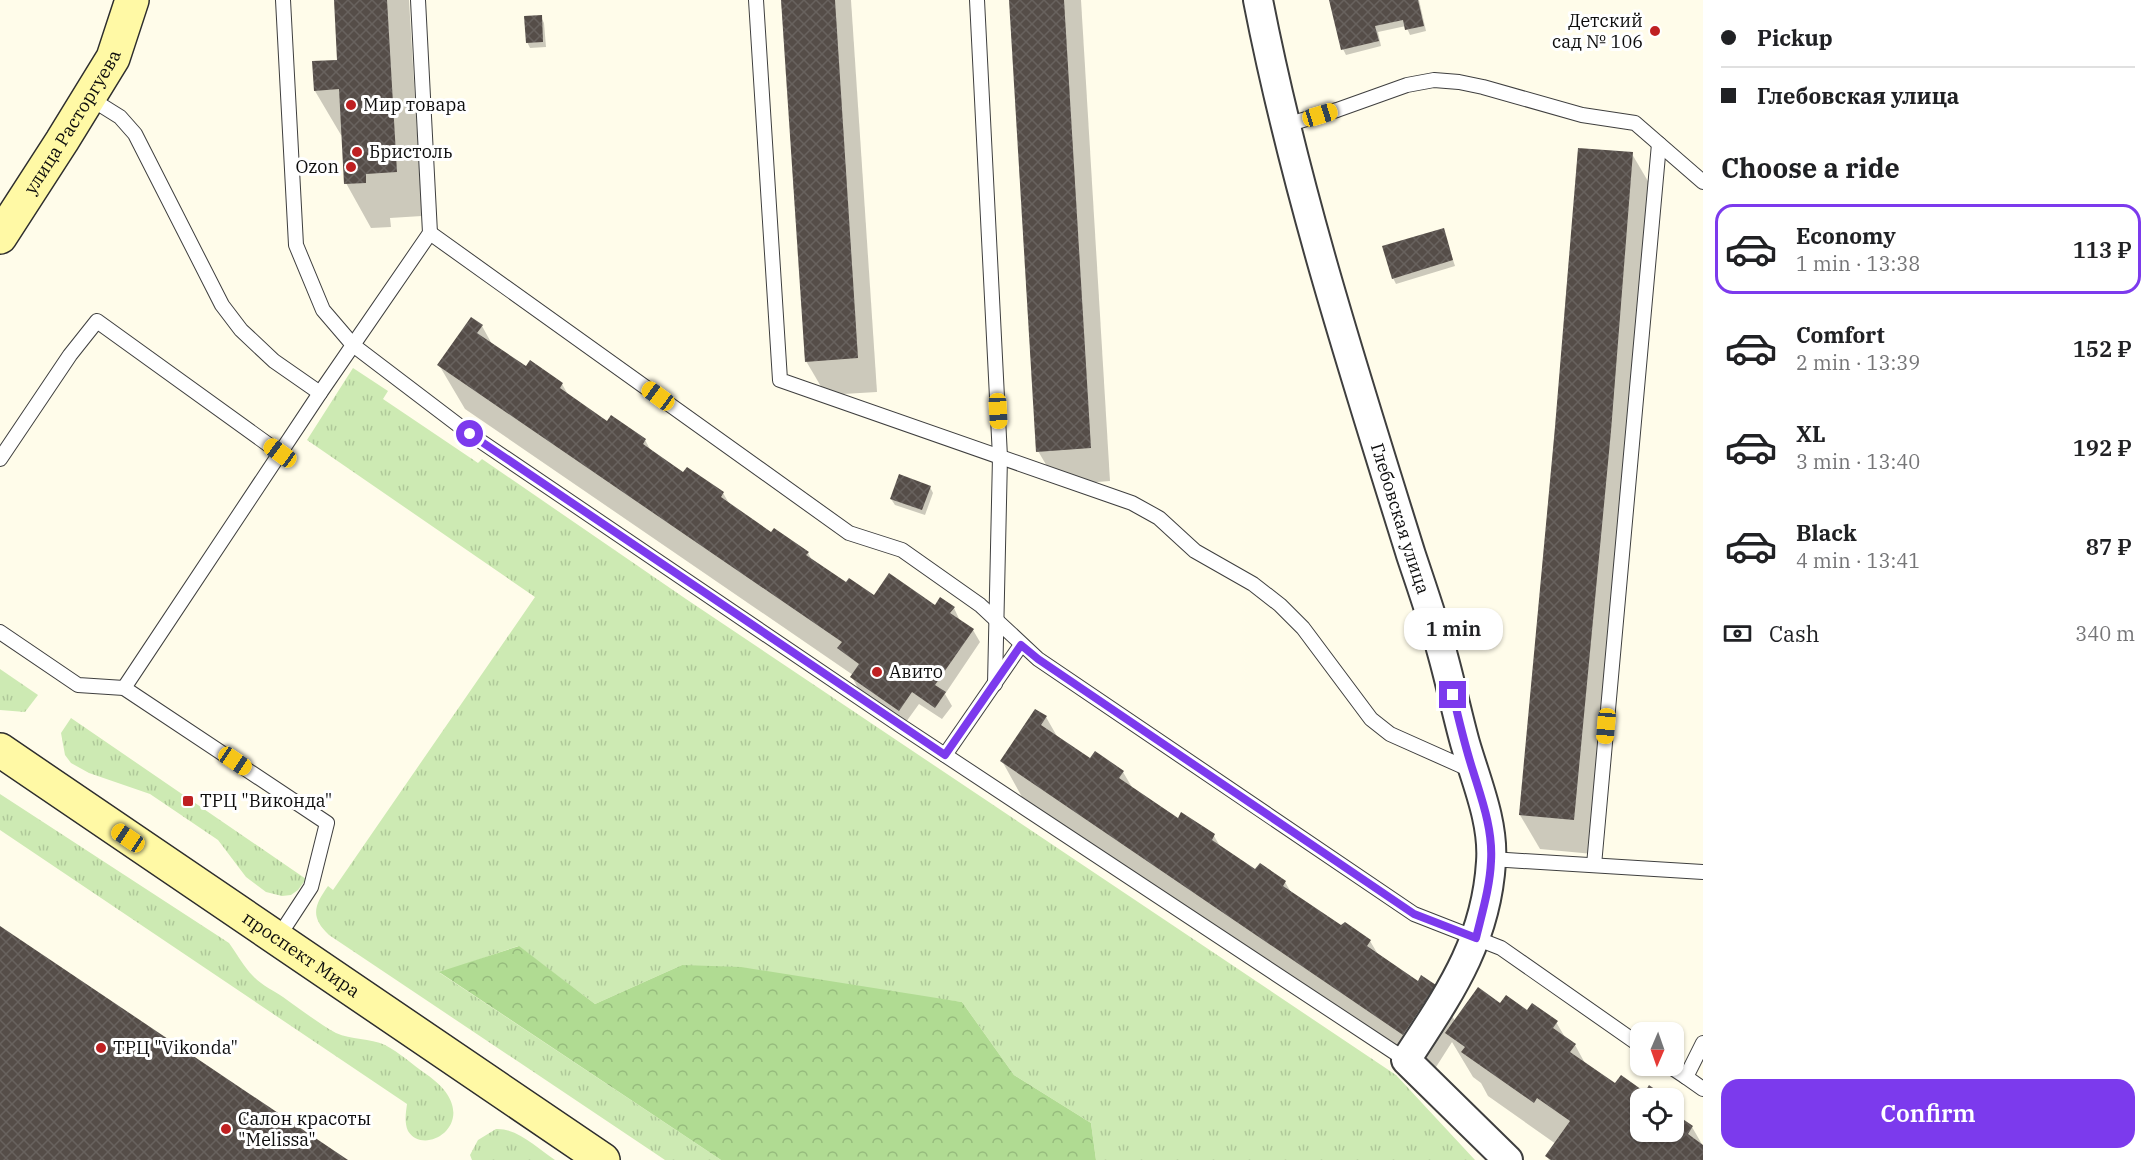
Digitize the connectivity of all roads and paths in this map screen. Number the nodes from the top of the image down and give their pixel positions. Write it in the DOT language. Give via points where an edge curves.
graph roads {
  1 [pos="132,0"];
  2 [pos="283,0"];
  3 [pos="418,0"];
  4 [pos="756,0"];
  5 [pos="977,0"];
  6 [pos="1258,0"];
  7 [pos="88,97"];
  8 [pos="1286,125"];
  9 [pos="1659,144"];
  10 [pos="1703,182"];
  11 [pos="430,232"];
  12 [pos="0,237"];
  13 [pos="353,345"];
  14 [pos="320,393"];
  15 [pos="280,453"];
  16 [pos="1000,457"];
  17 [pos="0,459"];
  18 [pos="996,619"];
  19 [pos="0,632"];
  20 [pos="1021,645"];
  21 [pos="994,684"];
  22 [pos="124,688"];
  23 [pos="0,750"];
  24 [pos="945,755"];
  25 [pos="1473,771"];
  26 [pos="1491,859"];
  27 [pos="1594,865"];
  28 [pos="1703,872"];
  29 [pos="1476,938"];
  30 [pos="277,939"];
  31 [pos="1630,1038"];
  32 [pos="1703,1043"];
  33 [pos="1406,1060"];
  34 [pos="1686,1077"];
  35 [pos="1703,1089"];
  36 [pos="603,1160"];
  37 [pos="1508,1160"];
  1 -- 7 [label="main road, улица Расторгуева" via="113,58"];
  2 -- 13 [label="lane" via="296,245 323,310"];
  3 -- 11 [label="lane"];
  4 -- 16 [label="lane" via="780,380"];
  5 -- 16 [label="lane"];
  6 -- 8 [label="street, Глебовская улица"];
  7 -- 12 [label="main road, улица Расторгуева"];
  7 -- 14 [label="lane" via="120,117 135,134 208,280 241,330 274,361"];
  8 -- 9 [label="lane" via="1407,85 1434,80 1483,87 1553,108 1635,123"];
  8 -- 25 [label="street, Глебовская улица" via="1340,330 1444,657"];
  9 -- 10 [label="lane"];
  9 -- 27 [label="lane"];
  11 -- 13 [label="lane"];
  11 -- 18 [label="lane" via="849,533 902,550"];
  13 -- 14 [label="lane"];
  13 -- 24 [label="lane" via="470,434"];
  14 -- 15 [label="lane"];
  15 -- 17 [label="lane" via="97,321"];
  15 -- 22 [label="lane"];
  16 -- 18 [label="lane"];
  16 -- 25 [label="lane" via="1132,503 1159,518 1195,551 1281,605 1303,628 1371,719 1390,734"];
  18 -- 20 [label="lane"];
  18 -- 21 [label="lane"];
  19 -- 22 [label="lane" via="78,685"];
  20 -- 21 [label="lane"];
  20 -- 29 [label="lane" via="1414,914"];
  21 -- 24 [label="lane"];
  22 -- 30 [label="lane" via="327,823 311,887"];
  23 -- 30 [label="main road, проспект Мира"];
  24 -- 33 [label="lane"];
  25 -- 26 [label="street, Глебовская улица" via="1486,812"];
  26 -- 27 [label="lane"];
  26 -- 29 [label="street, Глебовская улица"];
  27 -- 28 [label="lane"];
  29 -- 31 [label="lane" via="1501,948"];
  29 -- 33 [label="street, Глебовская улица" via="1452,989"];
  30 -- 36 [label="main road, проспект Мира"];
  32 -- 34 [label="lane"];
  33 -- 37 [label="street"];
  34 -- 35 [label="lane"];
}
